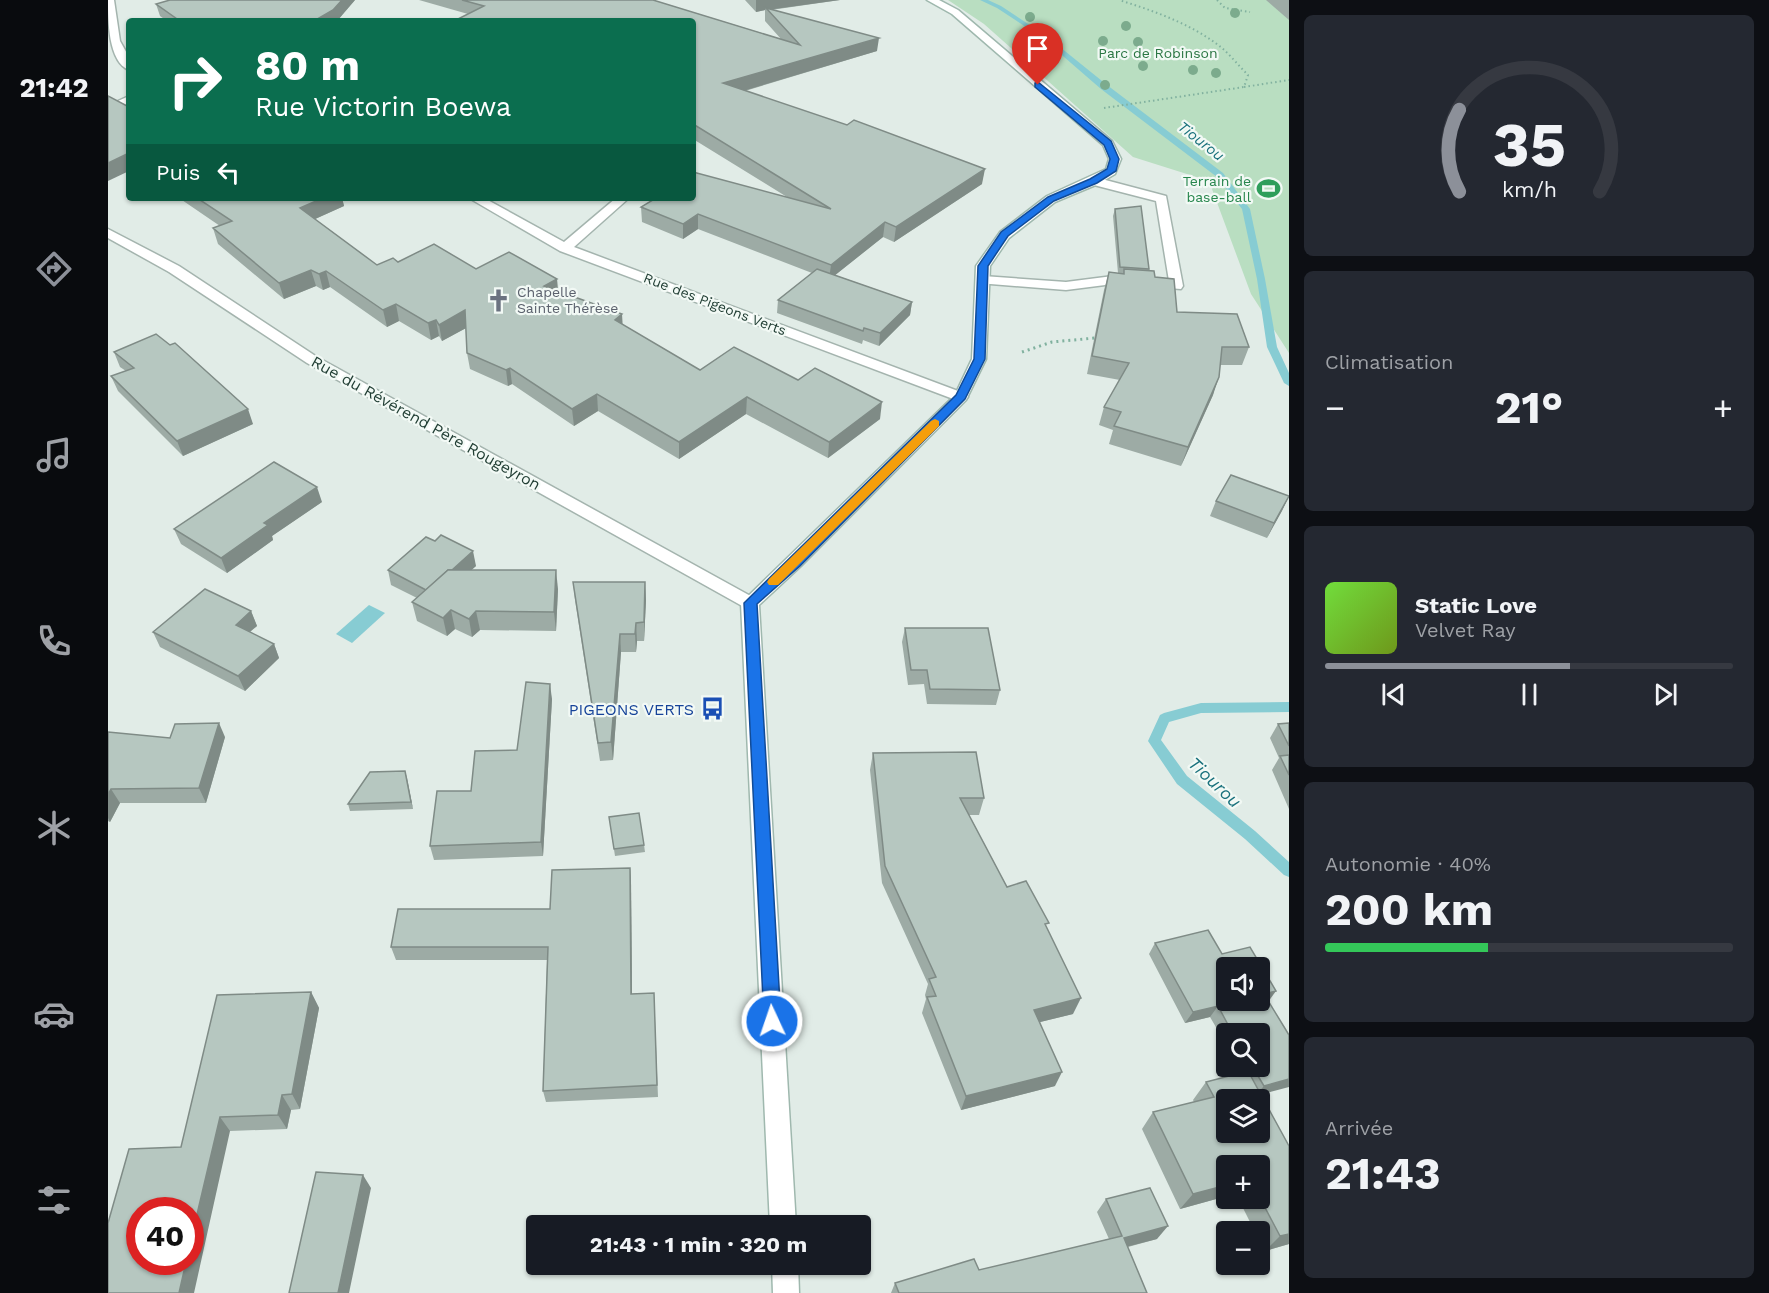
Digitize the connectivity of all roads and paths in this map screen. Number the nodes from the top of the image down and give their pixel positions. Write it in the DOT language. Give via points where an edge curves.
graph roads {
  1 [pos="110,0"];
  2 [pos="932,0"];
  3 [pos="1119,0"];
  4 [pos="1217,0"];
  5 [pos="1250,12"];
  6 [pos="126,61"];
  7 [pos="1289,80"];
  8 [pos="1244,87"];
  9 [pos="1118,106"];
  10 [pos="1094,181"];
  11 [pos="480,201"];
  12 [pos="620,201"];
  13 [pos="108,233"];
  14 [pos="565,248"];
  15 [pos="983,280"];
  16 [pos="1095,338"];
  17 [pos="1022,352"];
  18 [pos="961,397"];
  19 [pos="750,603"];
  20 [pos="782,1215"];
  21 [pos="785,1275"];
  22 [pos="786,1293"];
  1 -- 6 [label="street" via="115,41"];
  2 -- 10 [label="street" via="955,12 1108,143 1115,159 1112,171"];
  3 -- 8 [label="path" via="1191,29 1223,49 1248,75"];
  4 -- 5 [label="path" via="1225,8"];
  7 -- 8 [label="path"];
  8 -- 9 [label="path"];
  10 -- 15 [label="street" via="1051,199 1004,234 983,266"];
  10 -- 15 [label="street" via="1162,199 1176,286 1113,280 1066,286"];
  11 -- 14 [label="street, Rue des Pigeons Verts"];
  12 -- 14 [label="street"];
  13 -- 19 [label="street, Rue du Révérend Père Rougeyron" via="174,269 321,365"];
  14 -- 18 [label="street, Rue des Pigeons Verts"];
  15 -- 18 [label="street" via="979,359"];
  16 -- 17 [label="path" via="1052,342"];
  18 -- 19 [label="street"];
  19 -- 20 [label="street"];
  21 -- 22 [label="street"];
}
